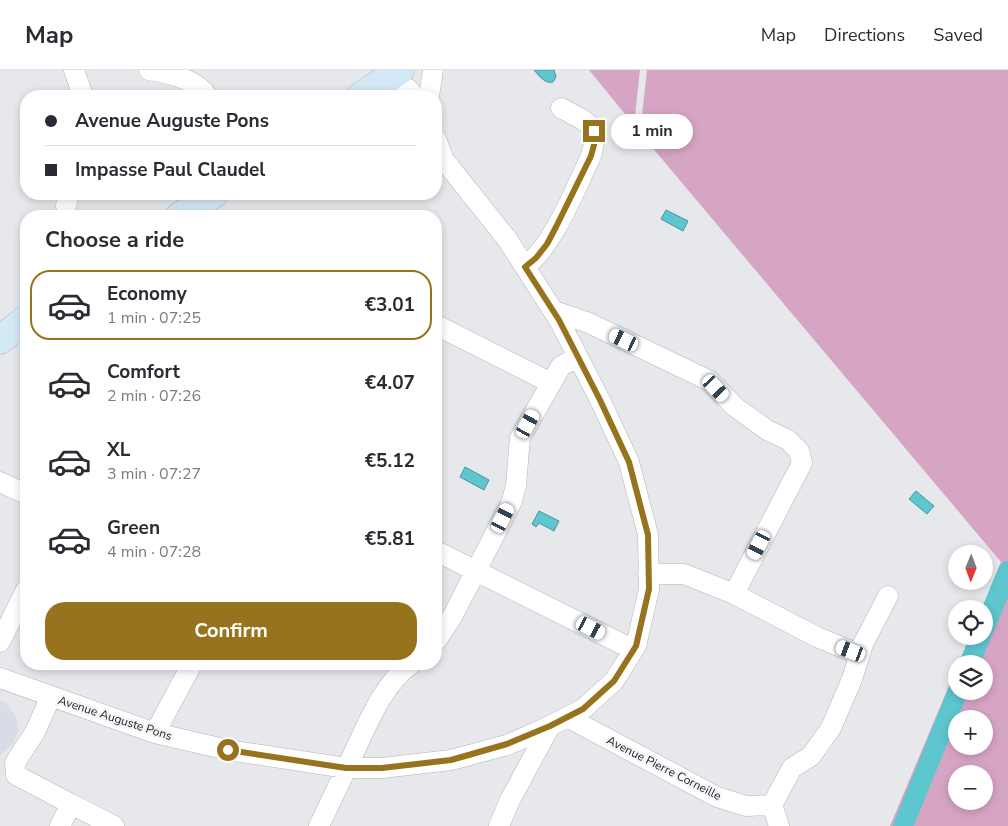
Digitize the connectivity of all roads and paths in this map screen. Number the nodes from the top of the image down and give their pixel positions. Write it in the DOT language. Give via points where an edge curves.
graph roads {
  1 [pos="74,70"];
  2 [pos="149,70"];
  3 [pos="433,70"];
  4 [pos="395,74"];
  5 [pos="81,90"];
  6 [pos="202,90"];
  7 [pos="371,90"];
  8 [pos="409,90"];
  9 [pos="430,90"];
  10 [pos="561,108"];
  11 [pos="442,159"];
  12 [pos="205,200"];
  13 [pos="189,210"];
  14 [pos="525,267"];
  15 [pos="554,312"];
  16 [pos="20,315"];
  17 [pos="0,324"];
  18 [pos="20,324"];
  19 [pos="442,327"];
  20 [pos="0,340"];
  21 [pos="578,357"];
  22 [pos="551,383"];
  23 [pos="0,482"];
  24 [pos="20,491"];
  25 [pos="442,553"];
  26 [pos="476,571"];
  27 [pos="648,574"];
  28 [pos="734,594"];
  29 [pos="888,596"];
  30 [pos="20,602"];
  31 [pos="442,632"];
  32 [pos="0,642"];
  33 [pos="632,652"];
  34 [pos="859,656"];
  35 [pos="189,670"];
  36 [pos="404,670"];
  37 [pos="0,678"];
  38 [pos="51,696"];
  39 [pos="558,722"];
  40 [pos="155,733"];
  41 [pos="8,765"];
  42 [pos="346,768"];
  43 [pos="71,804"];
  44 [pos="772,805"];
  45 [pos="60,826"];
  46 [pos="114,826"];
  47 [pos="319,826"];
  48 [pos="499,826"];
  49 [pos="779,826"];
  1 -- 5 [label="street"];
  2 -- 6 [label="street" via="186,80"];
  3 -- 9 [label="street"];
  4 -- 7 [label="main road"];
  4 -- 8 [label="street"];
  10 -- 14 [label="street" via="588,123 594,131 595,141 591,156 547,244"];
  11 -- 14 [label="street, Avenue Auguste Pons" via="507,239"];
  12 -- 13 [label="main road"];
  14 -- 15 [label="street, Avenue Auguste Pons"];
  15 -- 21 [label="street, Avenue Auguste Pons"];
  15 -- 28 [label="street" via="590,323 710,381 734,407 788,440 799,452 802,463"];
  16 -- 17 [label="main road"];
  18 -- 20 [label="main road"];
  19 -- 22 [label="street"];
  21 -- 22 [label="street" via="561,366"];
  21 -- 27 [label="street, Avenue Auguste Pons" via="629,462 648,535"];
  22 -- 26 [label="street" via="520,438 512,500"];
  23 -- 24 [label="street"];
  25 -- 26 [label="street"];
  26 -- 31 [label="street"];
  26 -- 33 [label="street" via="624,645"];
  27 -- 28 [label="street" via="684,574"];
  27 -- 33 [label="street, Avenue Auguste Pons" via="649,589"];
  28 -- 34 [label="street" via="816,638"];
  29 -- 34 [label="street"];
  30 -- 32 [label="street"];
  33 -- 39 [label="street, Avenue Auguste Pons" via="614,681 583,709"];
  34 -- 44 [label="street" via="831,728 811,756 792,768"];
  35 -- 40 [label="street"];
  36 -- 42 [label="street" via="387,688"];
  37 -- 38 [label="street, Avenue Auguste Pons"];
  38 -- 40 [label="street, Avenue Auguste Pons"];
  38 -- 41 [label="street" via="35,732"];
  39 -- 42 [label="street, Avenue Auguste Pons" via="507,744 451,760 382,768"];
  39 -- 44 [label="street, Avenue Pierre Corneille" via="717,797 746,806"];
  39 -- 48 [label="street" via="510,800"];
  40 -- 42 [label="street, Avenue Auguste Pons" via="228,750"];
  41 -- 43 [label="street" via="16,775"];
  42 -- 47 [label="street"];
  43 -- 45 [label="street"];
  43 -- 46 [label="street"];
  44 -- 49 [label="street"];
}
